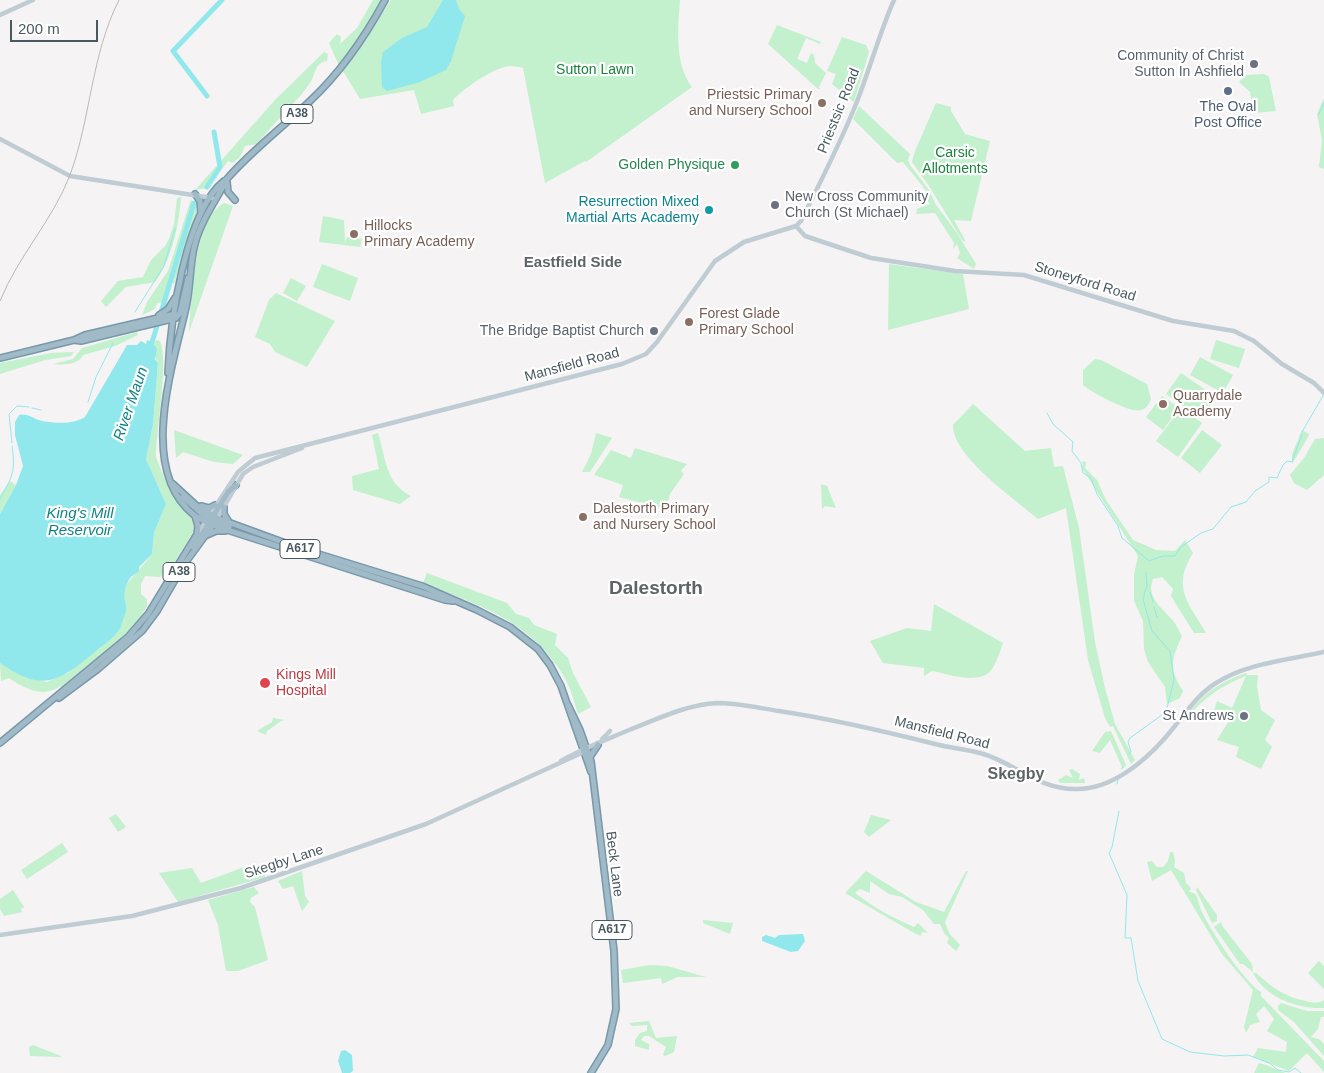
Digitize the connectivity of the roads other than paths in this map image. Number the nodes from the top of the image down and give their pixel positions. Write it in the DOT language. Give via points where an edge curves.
graph roads {
  1 [pos="33,0"];
  2 [pos="385,0"];
  3 [pos="894,0"];
  4 [pos="0,15"];
  5 [pos="0,139"];
  6 [pos="227,179"];
  7 [pos="197,194"];
  8 [pos="213,197"];
  9 [pos="235,200"];
  10 [pos="201,213"];
  11 [pos="796,226"];
  12 [pos="191,268"];
  13 [pos="178,293"];
  14 [pos="176,316"];
  15 [pos="164,318"];
  16 [pos="182,325"];
  17 [pos="132,326"];
  18 [pos="172,334"];
  19 [pos="0,358"];
  20 [pos="168,386"];
  21 [pos="1323,392"];
  22 [pos="305,447"];
  23 [pos="171,482"];
  24 [pos="236,485"];
  25 [pos="179,490"];
  26 [pos="195,505"];
  27 [pos="215,505"];
  28 [pos="224,507"];
  29 [pos="194,515"];
  30 [pos="211,520"];
  31 [pos="229,523"];
  32 [pos="233,532"];
  33 [pos="197,534"];
  34 [pos="206,535"];
  35 [pos="255,539"];
  36 [pos="185,554"];
  37 [pos="453,601"];
  38 [pos="1324,652"];
  39 [pos="93,670"];
  40 [pos="610,731"];
  41 [pos="0,743"];
  42 [pos="599,744"];
  43 [pos="585,749"];
  44 [pos="590,757"];
  45 [pos="591,772"];
  46 [pos="0,934"];
  47 [pos="590,1073"];
  1 -- 4 [label="main road"];
  2 -- 6 [label="highway, A38" via="367,32 337,72"];
  3 -- 11 [label="main road, Priestsic Road" via="844,134"];
  5 -- 7 [label="main road" via="70,176"];
  6 -- 8 [label="highway, A38"];
  6 -- 9 [label="highway" via="228,192"];
  7 -- 8 [label="main road"];
  7 -- 10 [label="highway"];
  8 -- 10 [label="highway, A38"];
  8 -- 12 [label="highway, A38" via="198,232"];
  10 -- 13 [label="highway, A38"];
  11 -- 21 [label="main road, Stoneyford Road" via="805,236 871,258 955,271 1024,275 1173,321 1234,331 1248,337"];
  11 -- 22 [label="main road, Mansfield Road" via="744,242 715,261 657,342 636,359"];
  12 -- 14 [label="highway"];
  12 -- 16 [label="highway, A38"];
  13 -- 14 [label="highway, A38"];
  13 -- 15 [label="highway"];
  14 -- 15 [label="highway"];
  14 -- 16 [label="highway"];
  14 -- 18 [label="highway, A38"];
  15 -- 17 [label="highway"];
  15 -- 17 [label="highway" via="156,317"];
  15 -- 18 [label="highway"];
  16 -- 20 [label="highway, A38"];
  17 -- 19 [label="highway" via="81,341"];
  18 -- 20 [label="highway, A38"];
  20 -- 23 [label="highway, A38" via="164,456"];
  22 -- 24 [label="main road, Mansfield Road" via="253,467 242,474"];
  22 -- 27 [label="main road, Mansfield Road" via="249,461"];
  23 -- 25 [label="highway, A38"];
  23 -- 29 [label="highway, A38" via="178,497"];
  24 -- 28 [label="main road, Mansfield Road"];
  24 -- 30 [label="highway"];
  25 -- 26 [label="highway, A617"];
  25 -- 30 [label="highway" via="188,504"];
  26 -- 27 [label="highway" via="206,508"];
  26 -- 30 [label="highway, A617"];
  27 -- 30 [label="main road, Mansfield Road"];
  28 -- 30 [label="main road, Mansfield Road"];
  28 -- 31 [label="highway"];
  29 -- 30 [label="highway, A617"];
  29 -- 33 [label="highway" via="198,524"];
  30 -- 31 [label="highway, A617"];
  30 -- 32 [label="highway, A617"];
  30 -- 33 [label="main road, Mansfield Road"];
  30 -- 34 [label="highway, Mansfield Road / A38"];
  30 -- 35 [label="highway"];
  30 -- 36 [label="highway"];
  31 -- 37 [label="highway, A617" via="422,586"];
  32 -- 34 [label="highway" via="216,531"];
  32 -- 35 [label="highway, A617"];
  33 -- 36 [label="highway, Mansfield Road / A38"];
  34 -- 39 [label="highway, Mansfield Road / A38" via="149,622 134,639"];
  35 -- 37 [label="highway, A617"];
  36 -- 39 [label="highway, Mansfield Road / A38" via="144,619"];
  37 -- 43 [label="highway, A617" via="499,620 538,649 550,665"];
  38 -- 42 [label="main road, Mansfield Road" via="1266,664 1222,679 1198,697 1147,755 1121,776 1091,788 1051,786 981,753 894,732 811,715 731,704 686,708"];
  39 -- 41 [label="highway, A38"];
  40 -- 42 [label="main road"];
  42 -- 43 [label="main road, Mansfield Road"];
  42 -- 44 [label="highway"];
  43 -- 44 [label="highway, Beck Lane / A617"];
  43 -- 45 [label="highway, Beck Lane / A617"];
  43 -- 46 [label="main road, Skegby Lane" via="426,824 241,888 132,916"];
  44 -- 45 [label="highway, Beck Lane / A617"];
  45 -- 47 [label="highway, Beck Lane / A617" via="616,978 614,1024 607,1048"];
}
